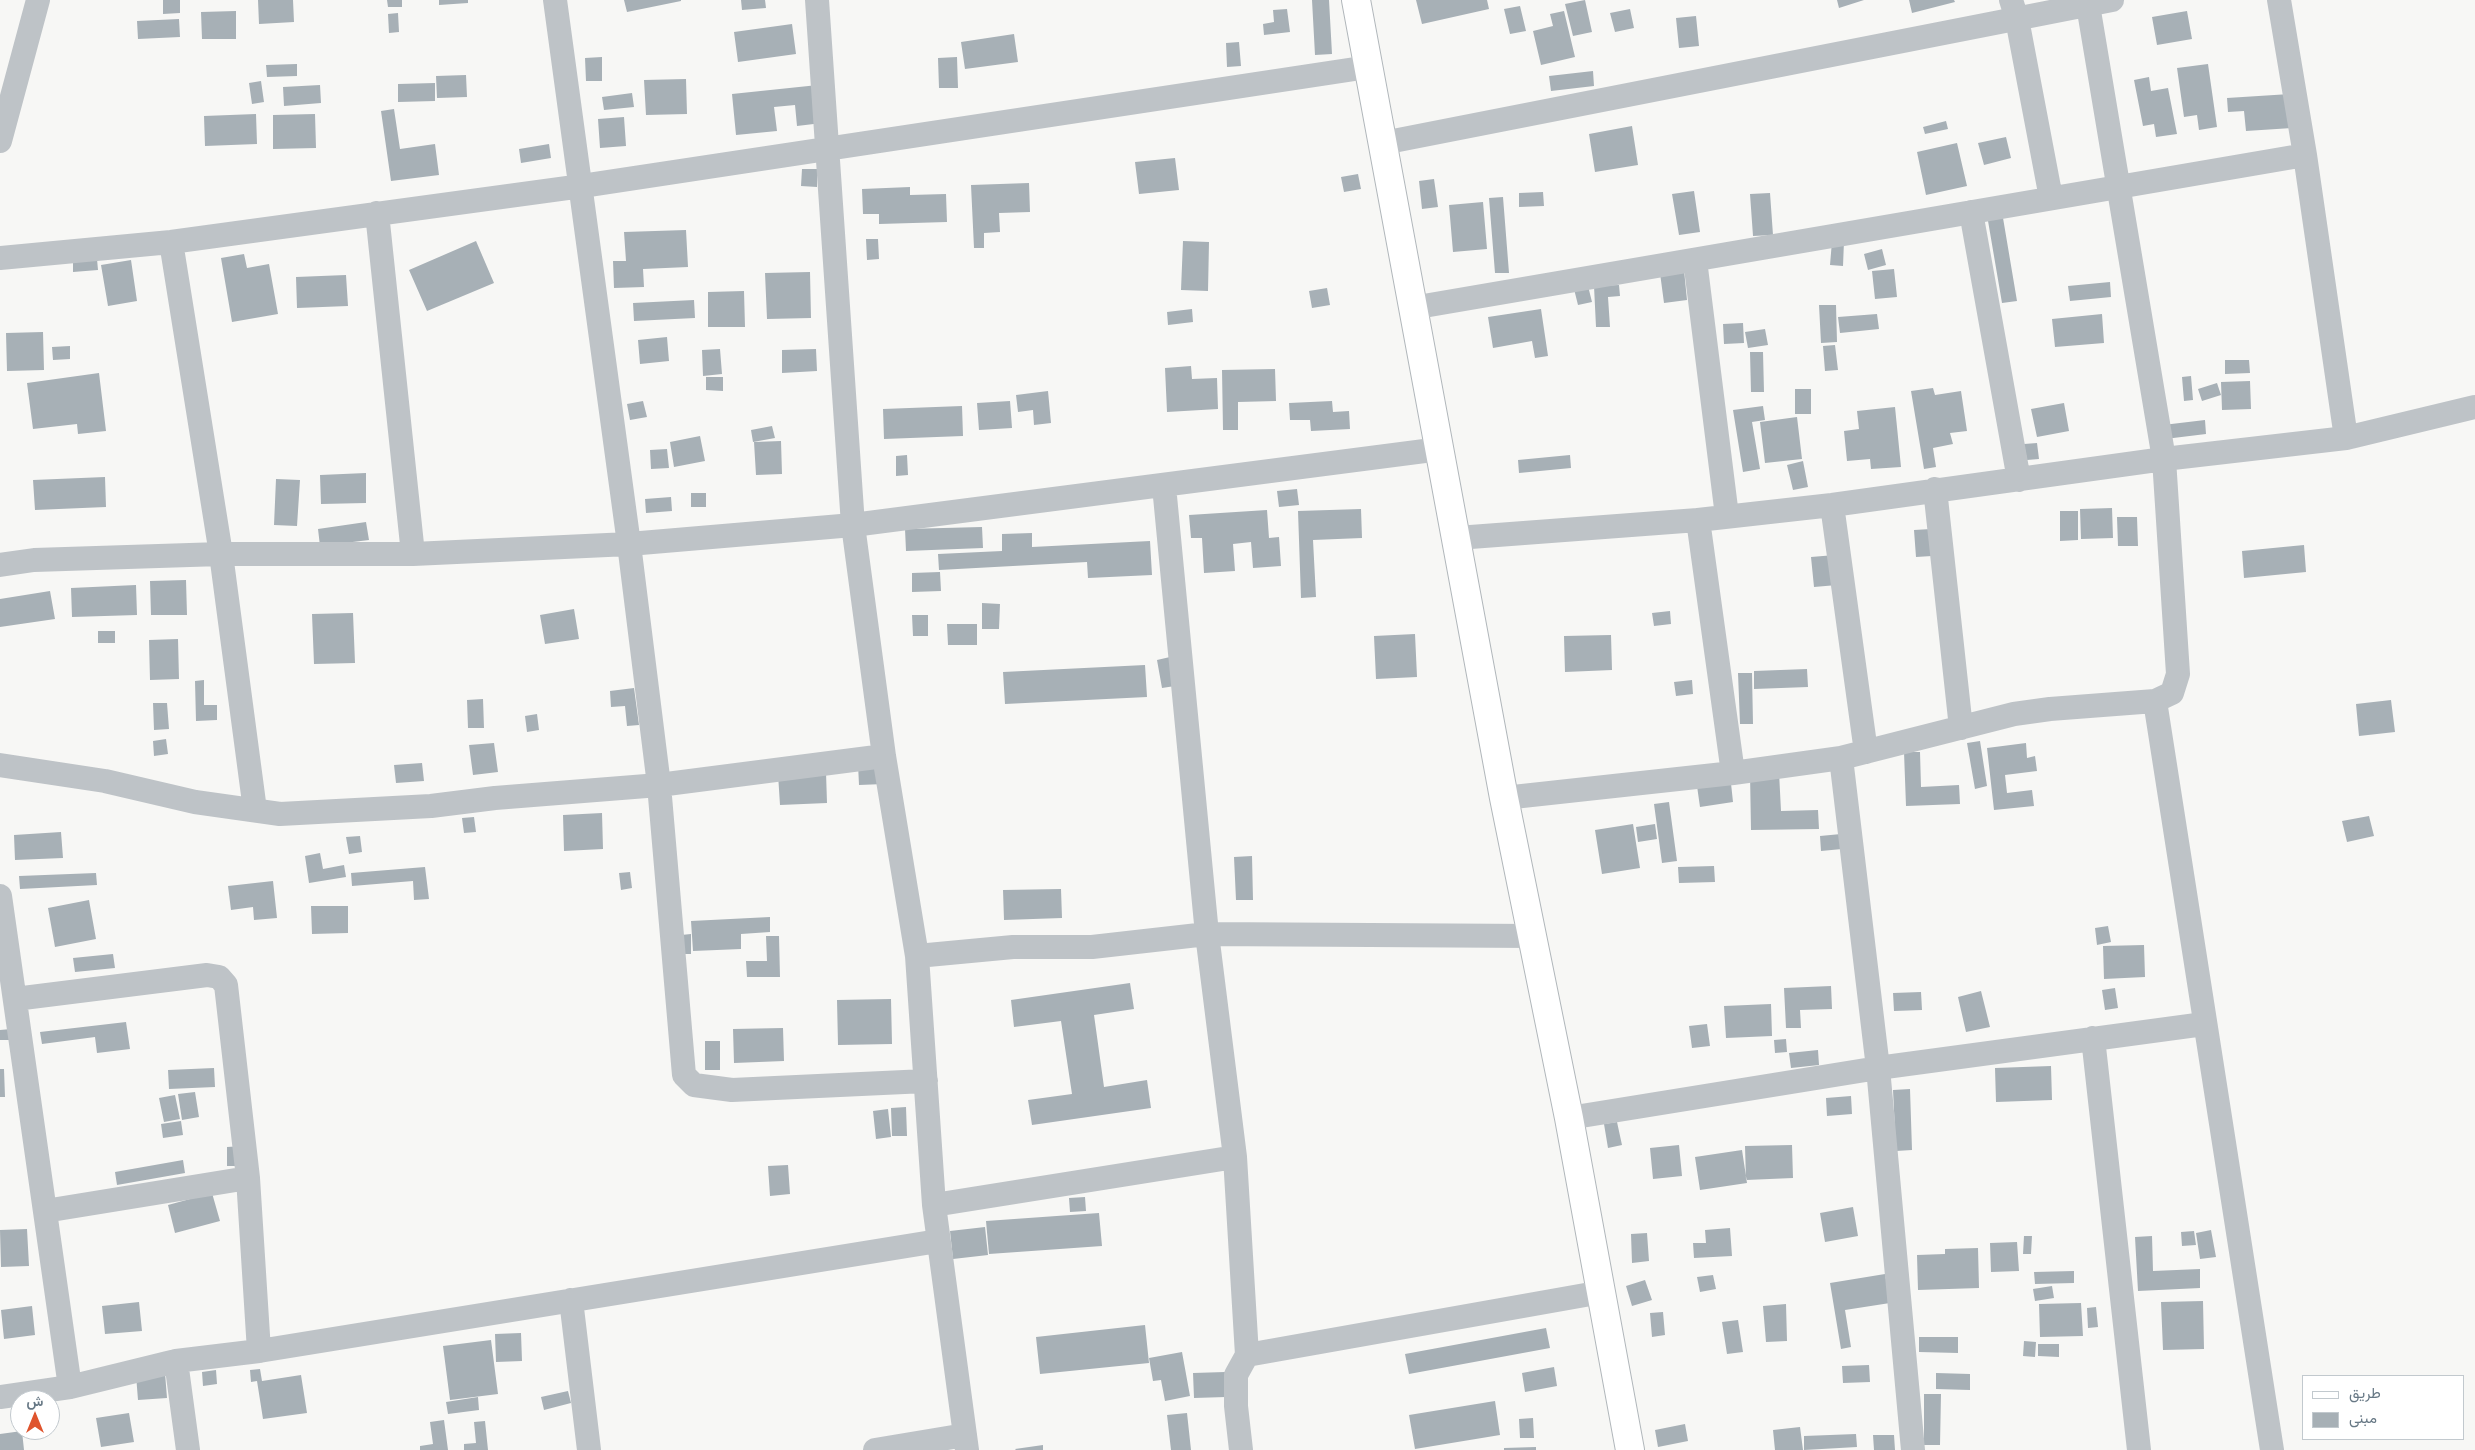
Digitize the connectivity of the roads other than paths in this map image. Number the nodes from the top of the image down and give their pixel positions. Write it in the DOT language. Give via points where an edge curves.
graph roads {
  1 [pos="38,0"];
  2 [pos="555,0"];
  3 [pos="817,0"];
  4 [pos="1356,0"];
  5 [pos="2112,0"];
  6 [pos="2279,0"];
  7 [pos="2088,5"];
  8 [pos="2014,10"];
  9 [pos="1368,67"];
  10 [pos="0,141"];
  11 [pos="1383,143"];
  12 [pos="828,148"];
  13 [pos="2305,154"];
  14 [pos="582,186"];
  15 [pos="2118,187"];
  16 [pos="2051,198"];
  17 [pos="1972,212"];
  18 [pos="377,213"];
  19 [pos="171,242"];
  20 [pos="0,258"];
  21 [pos="1694,260"];
  22 [pos="1412,308"];
  23 [pos="2475,406"];
  24 [pos="2346,438"];
  25 [pos="1440,448"];
  26 [pos="2164,459"];
  27 [pos="2019,480"];
  28 [pos="1164,486"];
  29 [pos="1935,489"];
  30 [pos="1832,505"];
  31 [pos="1727,516"];
  32 [pos="1698,520"];
  33 [pos="853,525"];
  34 [pos="1457,538"];
  35 [pos="630,544"];
  36 [pos="221,554"];
  37 [pos="413,554"];
  38 [pos="0,565"];
  39 [pos="2155,701"];
  40 [pos="1961,728"];
  41 [pos="1866,752"];
  42 [pos="884,756"];
  43 [pos="1841,758"];
  44 [pos="0,765"];
  45 [pos="1733,773"];
  46 [pos="659,785"];
  47 [pos="1504,798"];
  48 [pos="255,810"];
  49 [pos="0,896"];
  50 [pos="1207,934"];
  51 [pos="1534,936"];
  52 [pos="917,956"];
  53 [pos="15,999"];
  54 [pos="2204,1024"];
  55 [pos="2093,1038"];
  56 [pos="1878,1068"];
  57 [pos="926,1082"];
  58 [pos="1569,1118"];
  59 [pos="1235,1157"];
  60 [pos="248,1178"];
  61 [pos="934,1204"];
  62 [pos="45,1210"];
  63 [pos="938,1241"];
  64 [pos="1602,1292"];
  65 [pos="572,1300"];
  66 [pos="259,1351"];
  67 [pos="1247,1354"];
  68 [pos="176,1361"];
  69 [pos="70,1388"];
  70 [pos="0,1397"];
  71 [pos="966,1443"];
  72 [pos="188,1450"];
  73 [pos="589,1450"];
  74 [pos="875,1450"];
  75 [pos="1241,1450"];
  76 [pos="1630,1450"];
  77 [pos="1913,1450"];
  78 [pos="2138,1450"];
  79 [pos="2272,1450"];
  1 -- 10 [label="street"];
  2 -- 14 [label="street"];
  3 -- 12 [label="street"];
  4 -- 9 [label="main road"];
  5 -- 7 [label="street"];
  6 -- 13 [label="street"];
  7 -- 8 [label="street"];
  7 -- 15 [label="street"];
  8 -- 11 [label="street"];
  8 -- 16 [label="street"];
  9 -- 11 [label="main road"];
  9 -- 12 [label="street"];
  11 -- 22 [label="main road"];
  12 -- 14 [label="street"];
  12 -- 33 [label="street"];
  13 -- 15 [label="street"];
  13 -- 24 [label="street"];
  14 -- 18 [label="street"];
  14 -- 35 [label="street"];
  15 -- 16 [label="street"];
  15 -- 26 [label="street"];
  16 -- 17 [label="street"];
  17 -- 21 [label="street"];
  17 -- 27 [label="street"];
  18 -- 19 [label="street"];
  18 -- 37 [label="street"];
  19 -- 20 [label="street"];
  19 -- 36 [label="street"];
  21 -- 22 [label="street"];
  21 -- 31 [label="street"];
  22 -- 25 [label="main road"];
  23 -- 24 [label="street"];
  24 -- 26 [label="street"];
  25 -- 28 [label="street"];
  25 -- 34 [label="main road"];
  26 -- 27 [label="street"];
  26 -- 39 [label="street" via="2178,674 2172,693"];
  27 -- 29 [label="street"];
  28 -- 33 [label="street"];
  28 -- 50 [label="street"];
  29 -- 30 [label="street"];
  29 -- 40 [label="street"];
  30 -- 31 [label="street"];
  30 -- 41 [label="street"];
  31 -- 32 [label="street"];
  32 -- 34 [label="street"];
  32 -- 45 [label="street"];
  33 -- 35 [label="street"];
  33 -- 42 [label="street"];
  34 -- 47 [label="main road"];
  35 -- 37 [label="street"];
  35 -- 46 [label="street"];
  36 -- 37 [label="street"];
  36 -- 38 [label="street" via="34,560"];
  36 -- 48 [label="street"];
  39 -- 40 [label="street" via="2050,708"];
  39 -- 54 [label="street"];
  40 -- 41 [label="street"];
  41 -- 43 [label="street"];
  42 -- 46 [label="street"];
  42 -- 52 [label="street"];
  43 -- 45 [label="street"];
  43 -- 56 [label="street"];
  44 -- 48 [label="street" via="105,781 195,802"];
  45 -- 47 [label="street"];
  46 -- 48 [label="street" via="431,806 280,814"];
  46 -- 57 [label="street" via="684,1075 694,1085 732,1090"];
  47 -- 51 [label="main road"];
  49 -- 53 [label="street"];
  50 -- 51 [label="street"];
  50 -- 52 [label="street" via="1092,947 1013,947"];
  50 -- 59 [label="street"];
  51 -- 58 [label="main road"];
  52 -- 57 [label="street"];
  53 -- 60 [label="street" via="208,975 219,977 226,985"];
  53 -- 62 [label="street"];
  54 -- 55 [label="street"];
  54 -- 79 [label="street"];
  55 -- 56 [label="street"];
  55 -- 78 [label="street"];
  56 -- 58 [label="street"];
  56 -- 77 [label="street"];
  57 -- 61 [label="street"];
  58 -- 64 [label="main road"];
  59 -- 61 [label="street"];
  59 -- 67 [label="street"];
  60 -- 62 [label="street"];
  60 -- 66 [label="street"];
  61 -- 63 [label="street"];
  62 -- 69 [label="street"];
  63 -- 65 [label="street"];
  63 -- 71 [label="street"];
  64 -- 67 [label="street"];
  64 -- 76 [label="main road"];
  65 -- 66 [label="street"];
  65 -- 73 [label="street"];
  66 -- 68 [label="street"];
  67 -- 75 [label="street" via="1236,1375"];
  68 -- 69 [label="street"];
  68 -- 72 [label="street"];
  69 -- 70 [label="street"];
  71 -- 74 [label="street"];
}
